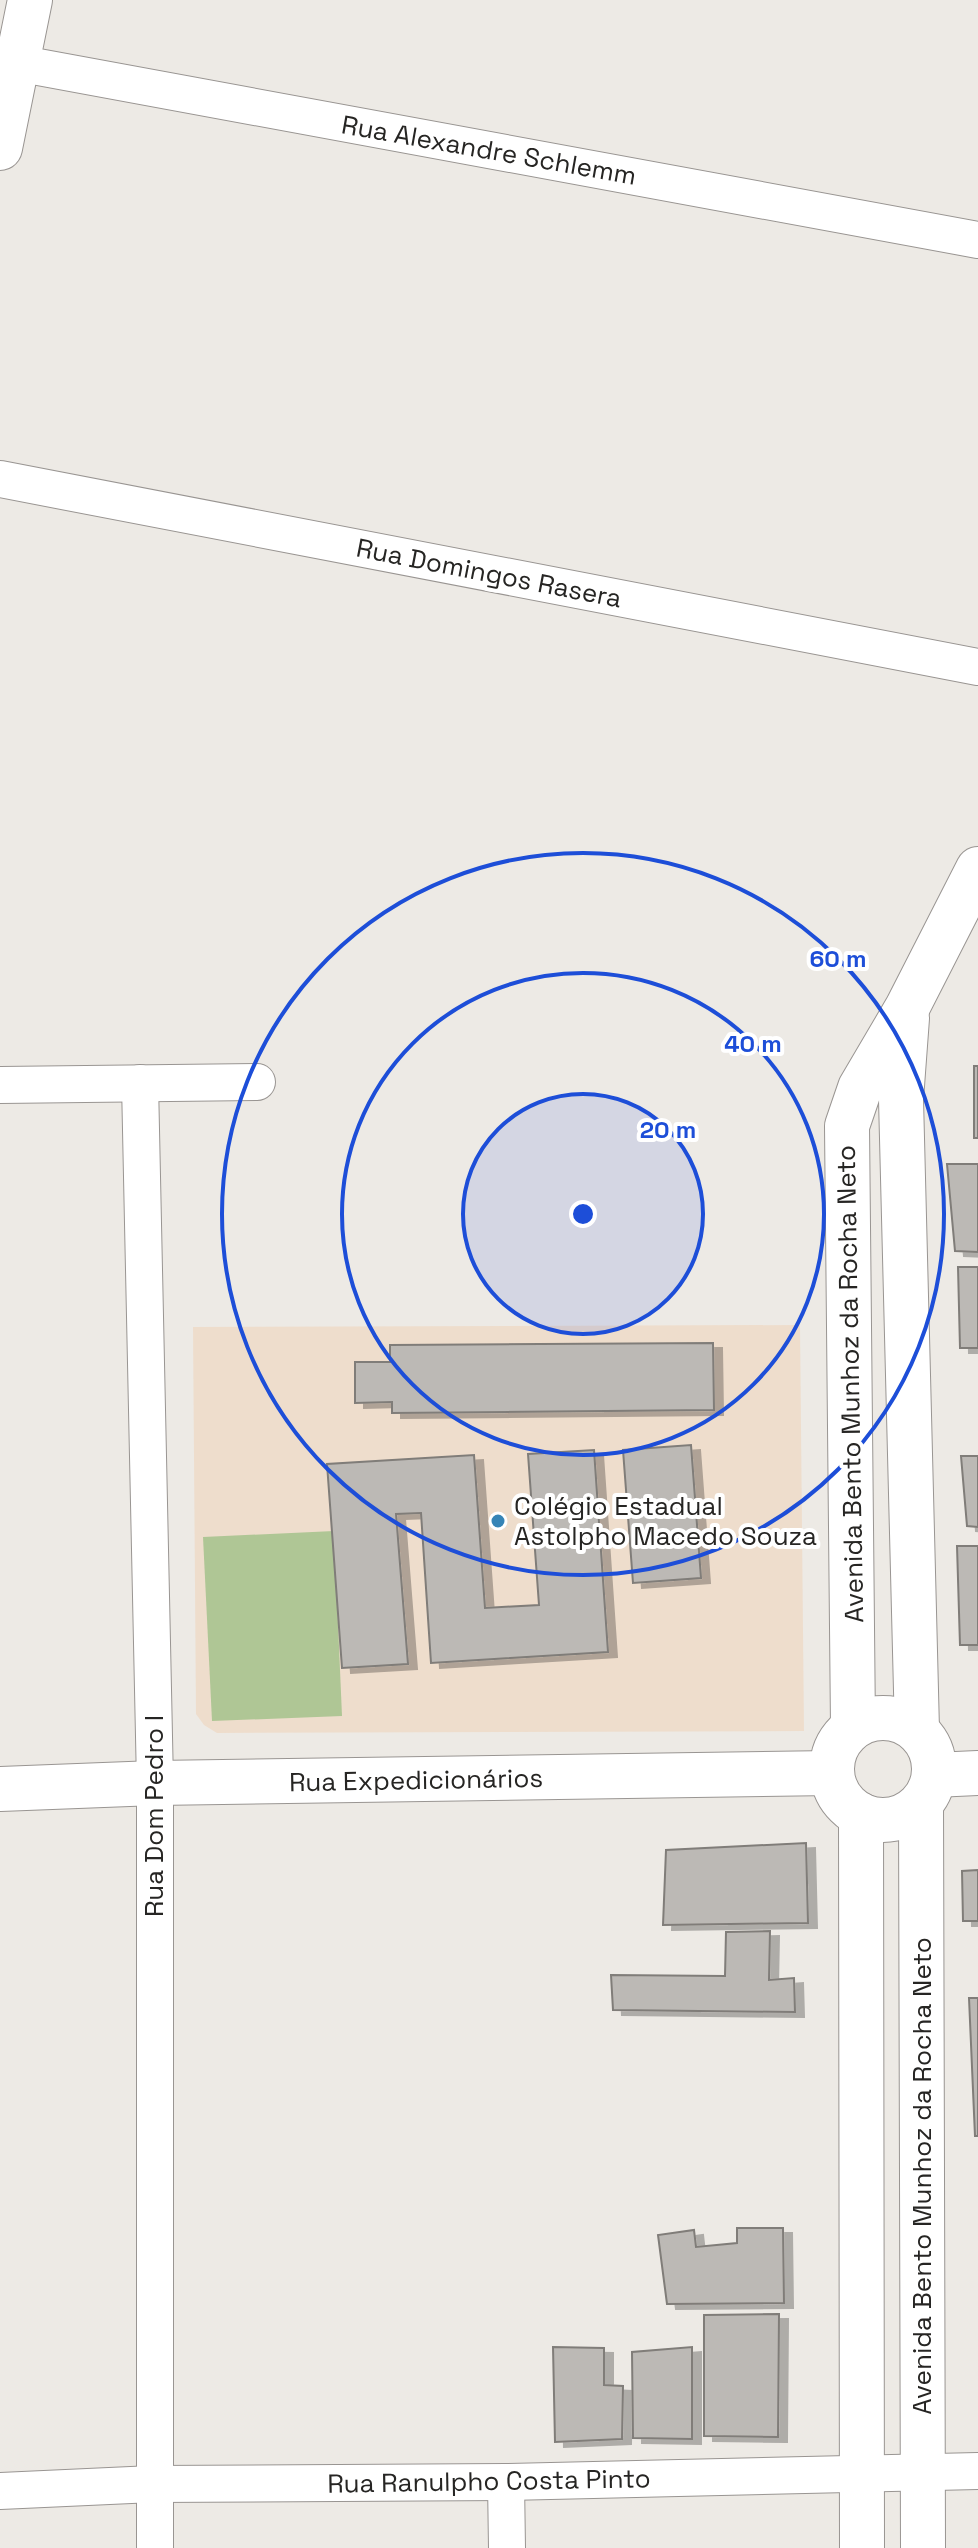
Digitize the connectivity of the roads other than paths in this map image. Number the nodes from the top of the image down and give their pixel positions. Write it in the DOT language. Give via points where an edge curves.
graph roads {
  1 [pos="30,0"];
  2 [pos="8,61"];
  3 [pos="0,148"];
  4 [pos="978,240"];
  5 [pos="0,479"];
  6 [pos="978,667"];
  7 [pos="978,869"];
  8 [pos="907,1008"];
  9 [pos="257,1082"];
  10 [pos="140,1083"];
  11 [pos="0,1085"];
  12 [pos="853,1727"];
  13 [pos="917,1730"];
  14 [pos="832,1773"];
  15 [pos="978,1773"];
  16 [pos="155,1783"];
  17 [pos="0,1789"];
  18 [pos="928,1789"];
  19 [pos="861,1815"];
  20 [pos="978,2471"];
  21 [pos="861,2473"];
  22 [pos="922,2473"];
  23 [pos="506,2482"];
  24 [pos="153,2484"];
  25 [pos="0,2491"];
  26 [pos="155,2548"];
  27 [pos="507,2548"];
  28 [pos="862,2548"];
  29 [pos="923,2548"];
  1 -- 2 [label="main road"];
  2 -- 3 [label="main road"];
  2 -- 4 [label="street, Rua Alexandre Schlemm"];
  5 -- 6 [label="street, Rua Domingos Rasera"];
  7 -- 8 [label="main road, Avenida Bento Munhoz da Rocha Neto"];
  8 -- 12 [label="main road, Avenida Bento Munhoz da Rocha Neto" via="860,1088 847,1126"];
  8 -- 13 [label="main road, Avenida Bento Munhoz da Rocha Neto" via="901,1099"];
  9 -- 10 [label="street"];
  10 -- 11 [label="street"];
  10 -- 16 [label="street, Rua Dom Pedro I"];
  12 -- 13 [label="main road" via="886,1717"];
  12 -- 14 [label="main road" via="833,1756"];
  13 -- 18 [label="main road, Avenida Bento Munhoz da Rocha Neto" via="933,1758"];
  14 -- 16 [label="main road, Rua Expedicionários"];
  14 -- 19 [label="main road" via="842,1798"];
  15 -- 18 [label="main road"];
  16 -- 17 [label="main road, Rua Expedicionários"];
  16 -- 24 [label="street, Rua Dom Pedro I"];
  18 -- 19 [label="main road" via="909,1813 877,1820"];
  18 -- 22 [label="main road, Avenida Bento Munhoz da Rocha Neto"];
  19 -- 21 [label="main road"];
  20 -- 22 [label="street, Rua Ranulpho Costa Pinto"];
  21 -- 22 [label="street, Rua Ranulpho Costa Pinto"];
  21 -- 23 [label="street, Rua Ranulpho Costa Pinto"];
  21 -- 28 [label="main road"];
  22 -- 29 [label="main road, Avenida Bento Munhoz da Rocha Neto"];
  23 -- 24 [label="street, Rua Ranulpho Costa Pinto"];
  23 -- 27 [label="street"];
  24 -- 25 [label="street, Rua Ranulpho Costa Pinto"];
  24 -- 26 [label="street, Rua Dom Pedro I"];
}
